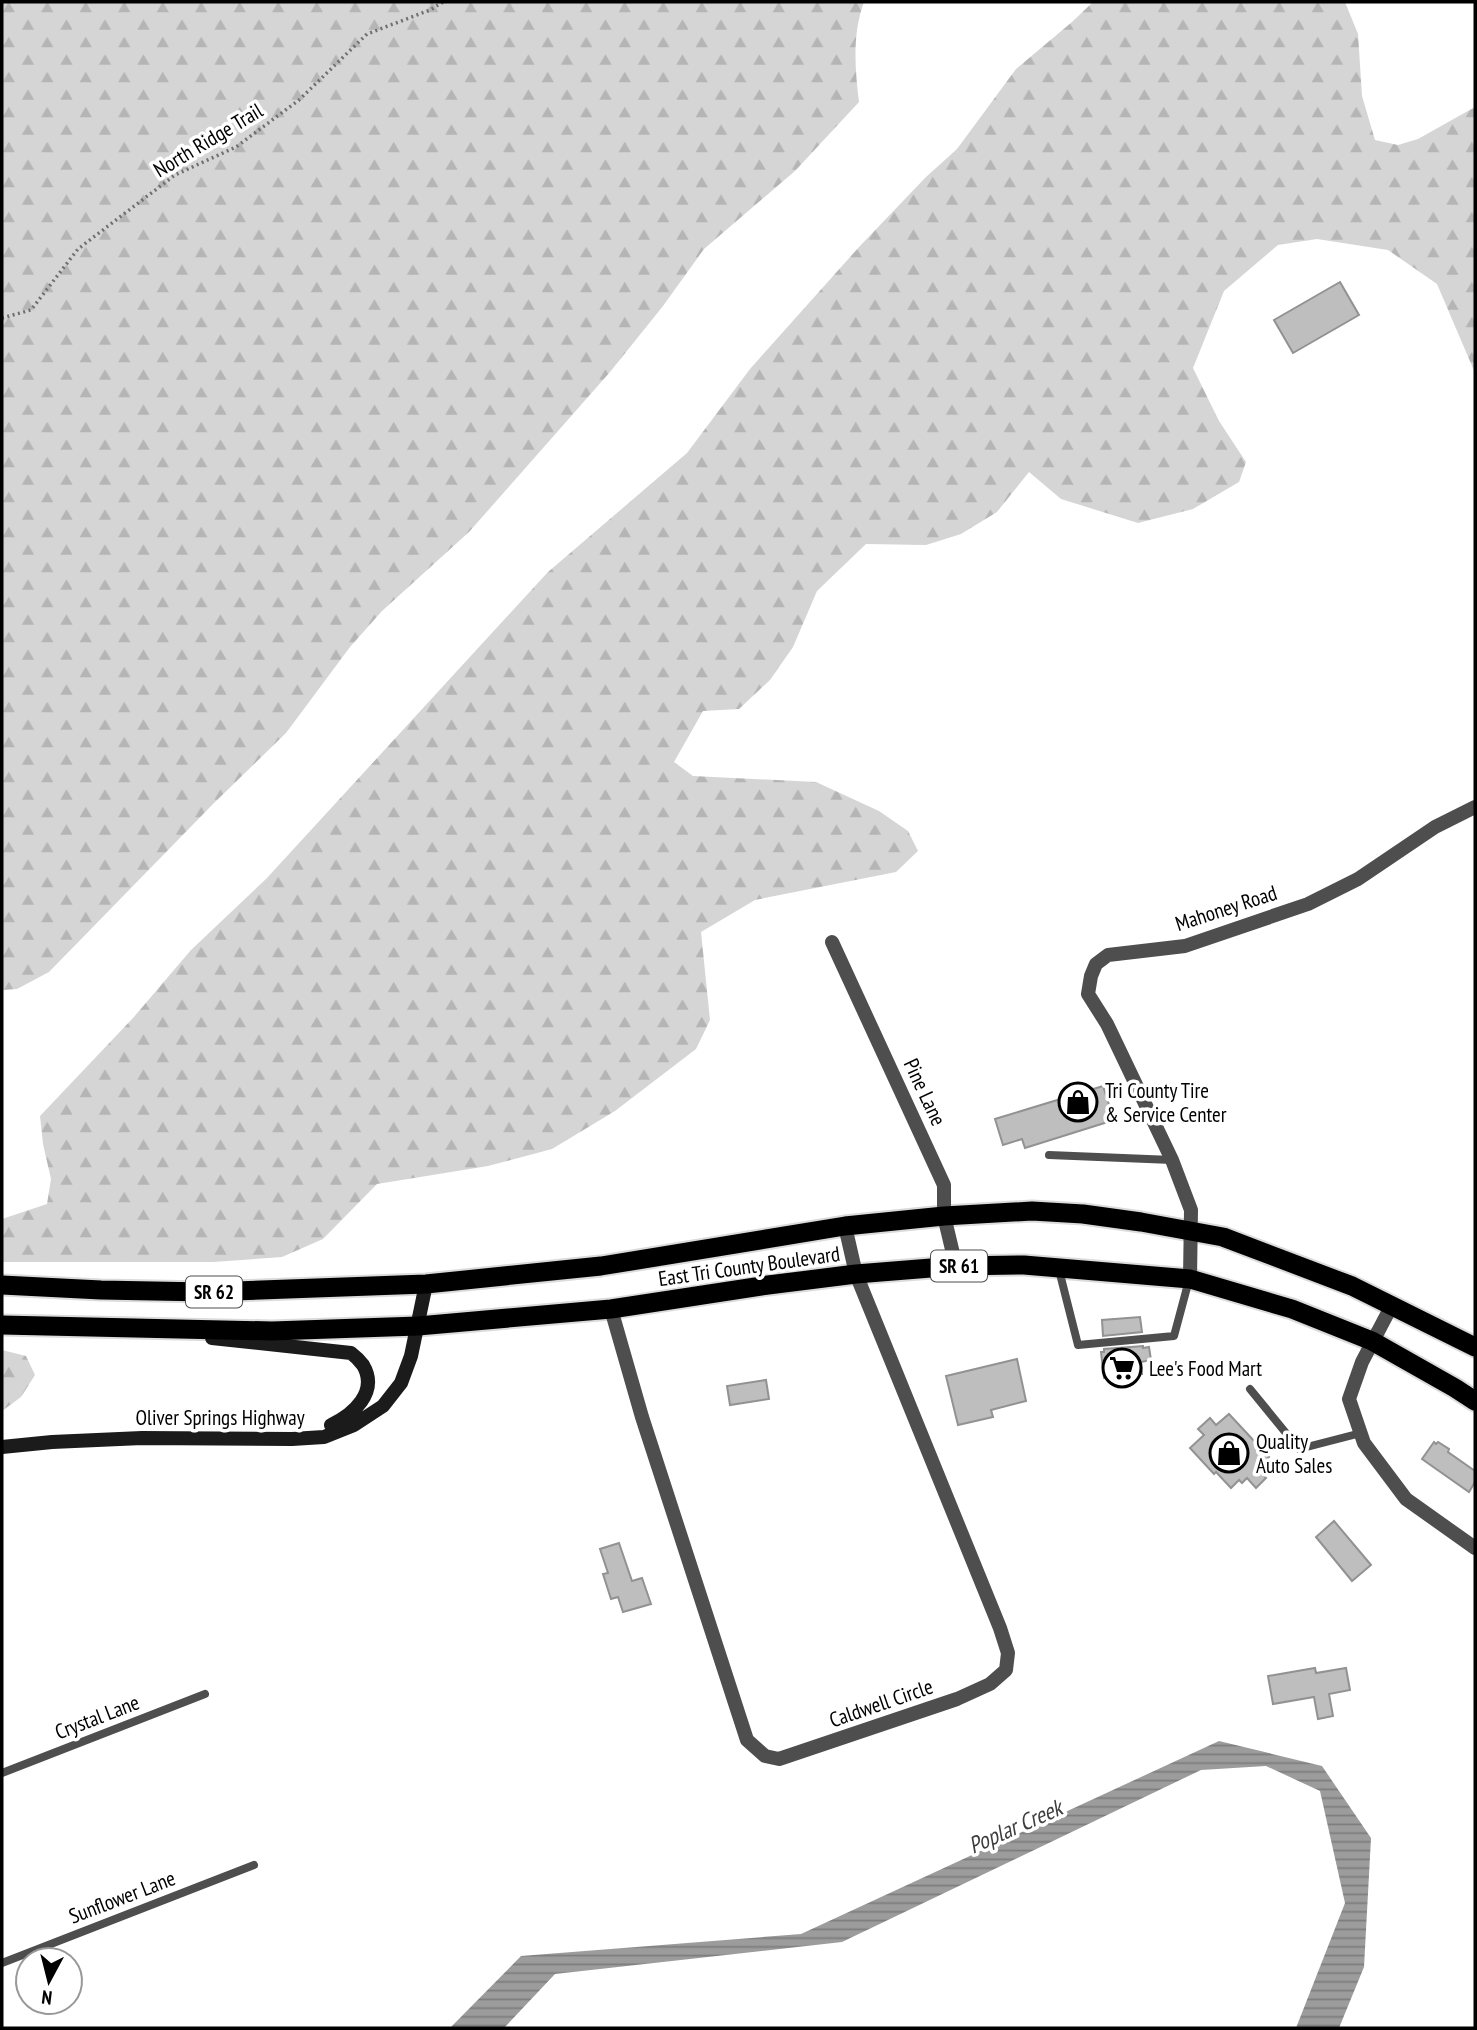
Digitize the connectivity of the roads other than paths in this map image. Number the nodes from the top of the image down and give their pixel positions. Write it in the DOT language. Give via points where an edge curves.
graph roads {
  1 [pos="1475,807"];
  2 [pos="832,942"];
  3 [pos="1049,1156"];
  4 [pos="1172,1160"];
  5 [pos="944,1216"];
  6 [pos="845,1226"];
  7 [pos="1189,1229"];
  8 [pos="956,1266"];
  9 [pos="1058,1268"];
  10 [pos="856,1274"];
  11 [pos="1190,1279"];
  12 [pos="426,1284"];
  13 [pos="2,1285"];
  14 [pos="1392,1305"];
  15 [pos="611,1309"];
  16 [pos="2,1325"];
  17 [pos="418,1326"];
  18 [pos="127,1328"];
  19 [pos="1372,1342"];
  20 [pos="1475,1348"];
  21 [pos="1250,1389"];
  22 [pos="1475,1401"];
  23 [pos="1361,1433"];
  24 [pos="261,1440"];
  25 [pos="2,1447"];
  26 [pos="1475,1548"];
  27 [pos="205,1694"];
  28 [pos="2,1773"];
  29 [pos="254,1865"];
  30 [pos="2,1963"];
  1 -- 4 [label="street, Mahoney Road" via="1308,904 1185,946 1108,955 1096,964 1088,994"];
  2 -- 5 [label="street, Pine Lane" via="944,1185"];
  3 -- 4 [label="lane"];
  4 -- 7 [label="street, Mahoney Road" via="1191,1210"];
  5 -- 6 [label="highway, East Tri County Boulevard"];
  5 -- 7 [label="highway, East Tri County Boulevard" via="1032,1211"];
  5 -- 8 [label="street, Pine Lane"];
  6 -- 10 [label="street, Caldwell Circle"];
  6 -- 12 [label="highway, East Tri County Boulevard" via="601,1266"];
  7 -- 11 [label="street, Mahoney Road"];
  7 -- 14 [label="highway, East Tri County Boulevard" via="1223,1237"];
  8 -- 9 [label="highway, East Tri County Boulevard / SR 61"];
  8 -- 10 [label="highway, East Tri County Boulevard / SR 61"];
  9 -- 11 [label="highway, East Tri County Boulevard / SR 61"];
  9 -- 11 [label="lane" via="1078,1345 1174,1336"];
  10 -- 15 [label="highway, East Tri County Boulevard / SR 61"];
  10 -- 15 [label="street, Caldwell Circle" via="1000,1628 1008,1653 1006,1670 990,1684 957,1699 779,1759 765,1756 747,1740"];
  11 -- 19 [label="highway, East Tri County Boulevard / SR 61" via="1292,1309"];
  12 -- 13 [label="highway, East Tri County Boulevard / SR 62" via="206,1292"];
  12 -- 17 [label="main road, Oliver Springs Highway"];
  14 -- 19 [label="street"];
  14 -- 20 [label="highway, East Tri County Boulevard"];
  15 -- 17 [label="highway, East Tri County Boulevard / SR 61"];
  16 -- 18 [label="highway, East Tri County Boulevard / SR 62"];
  17 -- 18 [label="highway, East Tri County Boulevard / SR 62" via="272,1331"];
  17 -- 24 [label="main road, Oliver Springs Highway" via="401,1383 383,1406 324,1437"];
  18 -- 24 [label="main road" via="351,1353 363,1365 367,1395 345,1419"];
  19 -- 22 [label="highway, East Tri County Boulevard / SR 61"];
  19 -- 23 [label="street" via="1349,1399"];
  21 -- 23 [label="lane" via="1299,1448"];
  23 -- 26 [label="street" via="1406,1499"];
  24 -- 25 [label="main road, Oliver Springs Highway" via="142,1438"];
  27 -- 28 [label="lane, Crystal Lane"];
  29 -- 30 [label="lane, Sunflower Lane"];
}
